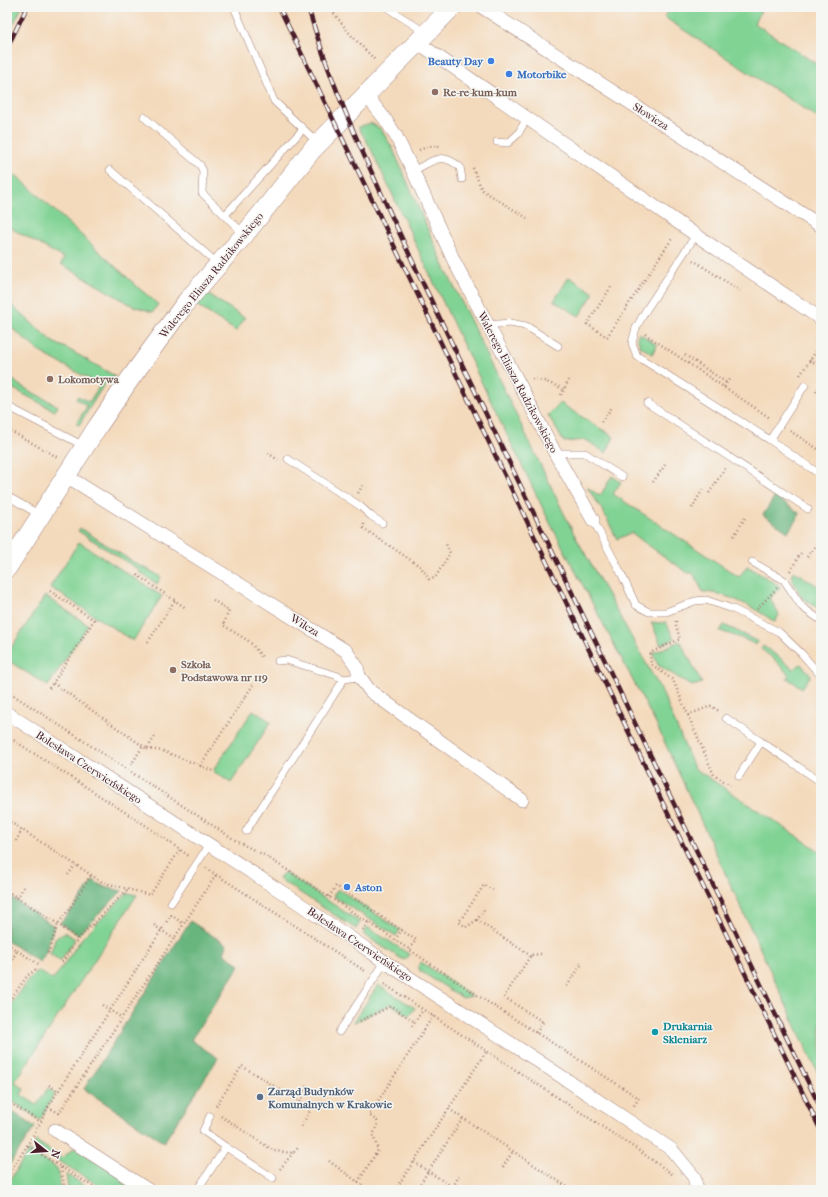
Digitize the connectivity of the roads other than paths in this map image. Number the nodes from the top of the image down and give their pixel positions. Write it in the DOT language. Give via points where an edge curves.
graph roads {
  1 [pos="234,7"];
  2 [pos="386,7"];
  3 [pos="452,7"];
  4 [pos="482,7"];
  5 [pos="421,38"];
  6 [pos="366,96"];
  7 [pos="144,117"];
  8 [pos="527,118"];
  9 [pos="303,129"];
  10 [pos="497,142"];
  11 [pos="319,143"];
  12 [pos="110,170"];
  13 [pos="413,171"];
  14 [pos="462,179"];
  15 [pos="225,215"];
  16 [pos="821,226"];
  17 [pos="245,234"];
  18 [pos="696,235"];
  19 [pos="218,264"];
  20 [pos="821,319"];
  21 [pos="487,326"];
  22 [pos="558,346"];
  23 [pos="805,385"];
  24 [pos="647,403"];
  25 [pos="7,406"];
  26 [pos="772,437"];
  27 [pos="84,446"];
  28 [pos="555,453"];
  29 [pos="288,459"];
  30 [pos="64,468"];
  31 [pos="821,475"];
  32 [pos="622,477"];
  33 [pos="7,496"];
  34 [pos="808,509"];
  35 [pos="40,515"];
  36 [pos="593,520"];
  37 [pos="382,523"];
  38 [pos="752,562"];
  39 [pos="8,564"];
  40 [pos="819,619"];
  41 [pos="278,661"];
  42 [pos="359,676"];
  43 [pos="821,676"];
  44 [pos="344,678"];
  45 [pos="7,713"];
  46 [pos="726,718"];
  47 [pos="761,742"];
  48 [pos="739,776"];
  49 [pos="821,782"];
  50 [pos="522,800"];
  51 [pos="246,831"];
  52 [pos="209,845"];
  53 [pos="171,903"];
  54 [pos="385,962"];
  55 [pos="339,1032"];
  56 [pos="212,1114"];
  57 [pos="55,1130"];
  58 [pos="226,1147"];
  59 [pos="273,1178"];
  60 [pos="148,1190"];
  61 [pos="197,1190"];
  62 [pos="697,1190"];
  1 -- 9 [label="lane" via="274,102"];
  2 -- 5 [label="lane" via="417,27"];
  3 -- 5 [label="street, Walerego Eliasza Radzikowskiego"];
  4 -- 16 [label="street, Słowicza"];
  5 -- 6 [label="street, Walerego Eliasza Radzikowskiego"];
  5 -- 8 [label="street"];
  6 -- 11 [label="street, Walerego Eliasza Radzikowskiego"];
  6 -- 13 [label="street, Walerego Eliasza Radzikowskiego" via="396,136"];
  7 -- 15 [label="lane" via="200,166 202,193"];
  8 -- 10 [label="lane" via="518,134 508,143"];
  8 -- 18 [label="street"];
  9 -- 11 [label="lane"];
  9 -- 15 [label="lane"];
  11 -- 17 [label="street, Walerego Eliasza Radzikowskiego"];
  12 -- 19 [label="lane"];
  13 -- 14 [label="lane" via="440,158 451,160 460,167"];
  13 -- 21 [label="street, Walerego Eliasza Radzikowskiego"];
  15 -- 17 [label="lane"];
  17 -- 19 [label="street, Walerego Eliasza Radzikowskiego"];
  18 -- 20 [label="street"];
  18 -- 26 [label="lane" via="646,310 636,328 632,343 637,356"];
  19 -- 27 [label="street, Walerego Eliasza Radzikowskiego" via="187,301"];
  21 -- 22 [label="lane" via="510,323 526,326"];
  21 -- 28 [label="street, Walerego Eliasza Radzikowskiego"];
  23 -- 26 [label="lane"];
  24 -- 34 [label="lane"];
  25 -- 27 [label="lane"];
  26 -- 31 [label="lane"];
  27 -- 30 [label="street, Walerego Eliasza Radzikowskiego"];
  28 -- 32 [label="lane" via="585,453"];
  28 -- 36 [label="street, Walerego Eliasza Radzikowskiego"];
  29 -- 37 [label="lane"];
  30 -- 35 [label="street, Walerego Eliasza Radzikowskiego"];
  30 -- 42 [label="street, Wilcza" via="346,651 357,667"];
  33 -- 35 [label="lane"];
  35 -- 39 [label="street, Walerego Eliasza Radzikowskiego"];
  36 -- 43 [label="lane, Walerego Eliasza Radzikowskiego" via="636,605 649,612 666,612 695,601 706,600 733,609 779,632"];
  38 -- 40 [label="lane" via="784,580 802,607"];
  41 -- 44 [label="lane" via="286,660"];
  42 -- 44 [label="lane"];
  42 -- 50 [label="street, Wilcza" via="370,691"];
  44 -- 51 [label="lane"];
  45 -- 52 [label="street, Bolesława Czerwieńskiego"];
  46 -- 47 [label="lane"];
  47 -- 48 [label="lane"];
  47 -- 49 [label="lane"];
  52 -- 53 [label="lane"];
  52 -- 54 [label="street, Bolesława Czerwieńskiego"];
  54 -- 55 [label="lane"];
  54 -- 62 [label="street, Bolesława Czerwieńskiego" via="671,1149 694,1178"];
  56 -- 58 [label="lane" via="203,1131"];
  57 -- 60 [label="street"];
  58 -- 59 [label="lane"];
  58 -- 61 [label="lane"];
}
